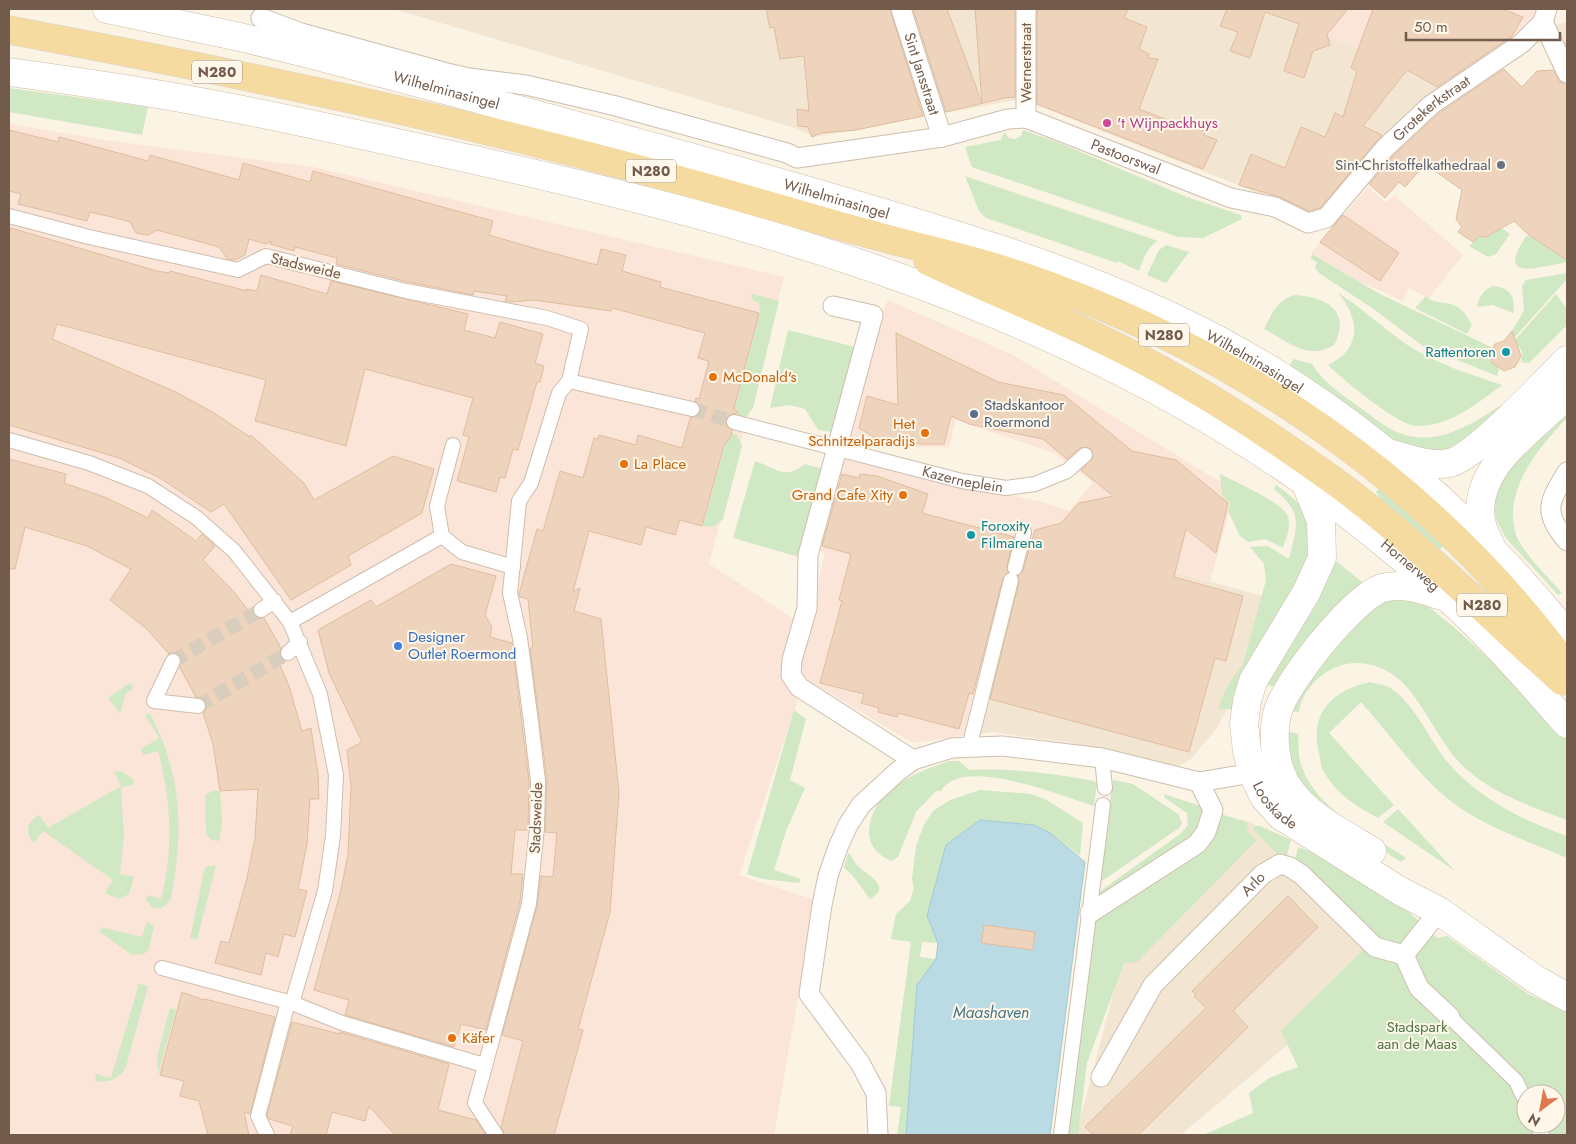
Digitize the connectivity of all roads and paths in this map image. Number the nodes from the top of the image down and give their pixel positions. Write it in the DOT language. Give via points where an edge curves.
graph roads {
  1 [pos="107,9"];
  2 [pos="901,9"];
  3 [pos="1026,9"];
  4 [pos="1545,15"];
  5 [pos="261,18"];
  6 [pos="9,30"];
  7 [pos="9,72"];
  8 [pos="1567,73"];
  9 [pos="1026,118"];
  10 [pos="942,137"];
  11 [pos="9,216"];
  12 [pos="1308,223"];
  13 [pos="875,236"];
  14 [pos="833,306"];
  15 [pos="1567,360"];
  16 [pos="568,381"];
  17 [pos="1567,395"];
  18 [pos="692,409"];
  19 [pos="734,422"];
  20 [pos="9,440"];
  21 [pos="453,445"];
  22 [pos="835,450"];
  23 [pos="1386,452"];
  24 [pos="1086,455"];
  25 [pos="1567,472"];
  26 [pos="1306,483"];
  27 [pos="1394,526"];
  28 [pos="1024,532"];
  29 [pos="442,536"];
  30 [pos="1567,541"];
  31 [pos="1493,550"];
  32 [pos="513,566"];
  33 [pos="1449,598"];
  34 [pos="274,601"];
  35 [pos="261,610"];
  36 [pos="290,622"];
  37 [pos="1567,634"];
  38 [pos="300,642"];
  39 [pos="288,653"];
  40 [pos="173,661"];
  41 [pos="1567,667"];
  42 [pos="1567,685"];
  43 [pos="198,706"];
  44 [pos="1567,724"];
  45 [pos="968,748"];
  46 [pos="1102,758"];
  47 [pos="913,760"];
  48 [pos="1266,770"];
  49 [pos="1199,782"];
  50 [pos="1105,788"];
  51 [pos="1103,804"];
  52 [pos="1439,911"];
  53 [pos="1090,913"];
  54 [pos="1404,955"];
  55 [pos="162,968"];
  56 [pos="1567,998"];
  57 [pos="290,1003"];
  58 [pos="1450,1017"];
  59 [pos="484,1065"];
  60 [pos="1101,1077"];
  61 [pos="1517,1084"];
  62 [pos="267,1135"];
  63 [pos="496,1135"];
  64 [pos="878,1135"];
  65 [pos="1061,1135"];
  1 -- 23 [label="main road, Wilhelminasingel / N280" via="240,37 440,89 851,203 1043,264 1146,305 1222,342 1270,369"];
  2 -- 10 [label="street, Sint Jansstraat"];
  3 -- 9 [label="street, Wernerstraat"];
  4 -- 8 [label="street, Grotekerkstraat"];
  4 -- 12 [label="street, Grotekerkstraat" via="1522,43 1431,105 1386,148 1326,218"];
  5 -- 10 [label="street, Wilhelminasingel" via="301,33 447,73 552,91 797,158"];
  6 -- 13 [label="main road, Wilhelminasingel / N280" via="525,138"];
  7 -- 26 [label="main road, N280" via="207,103 429,150 579,183 807,247 969,303 1102,361 1195,412"];
  9 -- 10 [label="street, Pastoorswal" via="1008,119"];
  9 -- 12 [label="street, Pastoorswal" via="1231,198 1275,207"];
  11 -- 16 [label="street, Stadsweide" via="238,270 266,256 406,291 548,318 581,329"];
  13 -- 27 [label="main road, Wilhelminasingel / N280" via="1108,343 1165,373 1265,433"];
  13 -- 41 [label="main road, Wilhelminasingel / N280" via="970,259 1074,295 1192,348 1267,392 1368,462 1418,505 1489,574"];
  14 -- 22 [label="street" via="873,315"];
  15 -- 23 [label="main road" via="1484,441 1460,460 1430,464"];
  16 -- 18 [label="street"];
  16 -- 32 [label="street, Stadsweide" via="559,393 531,483 519,500"];
  17 -- 31 [label="main road" via="1501,459 1488,479 1481,513 1483,528"];
  19 -- 22 [label="street, Kazerneplein"];
  20 -- 34 [label="street" via="89,463 148,486 197,518 234,551"];
  21 -- 29 [label="street" via="437,506"];
  22 -- 24 [label="street, Kazerneplein" via="962,481 1006,488 1035,484 1068,471"];
  22 -- 47 [label="street" via="808,555 806,608 791,675 799,687"];
  23 -- 31 [label="main road, Wilhelminasingel / N280"];
  25 -- 30 [label="street" via="1550,507 1553,522"];
  26 -- 33 [label="main road, Hornerweg / N280" via="1380,539"];
  26 -- 48 [label="main road" via="1321,521 1322,558 1306,593 1249,690 1244,724 1247,751"];
  27 -- 42 [label="main road, Hornerweg / N280"];
  28 -- 45 [label="street"];
  29 -- 32 [label="street" via="462,552"];
  29 -- 36 [label="street"];
  31 -- 37 [label="main road, N280"];
  32 -- 59 [label="street, Stadsweide" via="510,592 520,638 538,781 537,828 529,904"];
  33 -- 44 [label="main road, Hornerweg / N280"];
  33 -- 48 [label="main road" via="1416,588 1394,586 1370,594 1352,609 1295,678 1283,698"];
  34 -- 35 [label="street"];
  34 -- 36 [label="street"];
  36 -- 38 [label="street"];
  38 -- 39 [label="street"];
  38 -- 57 [label="street" via="320,694 336,775 333,836 324,891"];
  40 -- 43 [label="street" via="154,701"];
  45 -- 46 [label="street" via="1002,746"];
  45 -- 47 [label="street" via="952,748"];
  46 -- 49 [label="street"];
  46 -- 50 [label="street"];
  47 -- 64 [label="street" via="871,795 848,825 828,876 809,994 860,1062 876,1093"];
  48 -- 49 [label="street"];
  48 -- 52 [label="main road, Looskade" via="1264,797 1282,816 1400,891"];
  49 -- 53 [label="street" via="1213,810 1198,844"];
  51 -- 53 [label="street"];
  52 -- 54 [label="street"];
  52 -- 56 [label="main road, Looskade"];
  53 -- 65 [label="street"];
  54 -- 58 [label="street" via="1419,988"];
  54 -- 60 [label="street, Arlo" via="1375,947 1302,875 1280,864 1263,874 1153,986"];
  55 -- 57 [label="street"];
  57 -- 59 [label="street" via="342,1023"];
  57 -- 62 [label="street" via="258,1116"];
  58 -- 61 [label="street"];
  59 -- 63 [label="street, Stadsweide" via="474,1103"];
}
